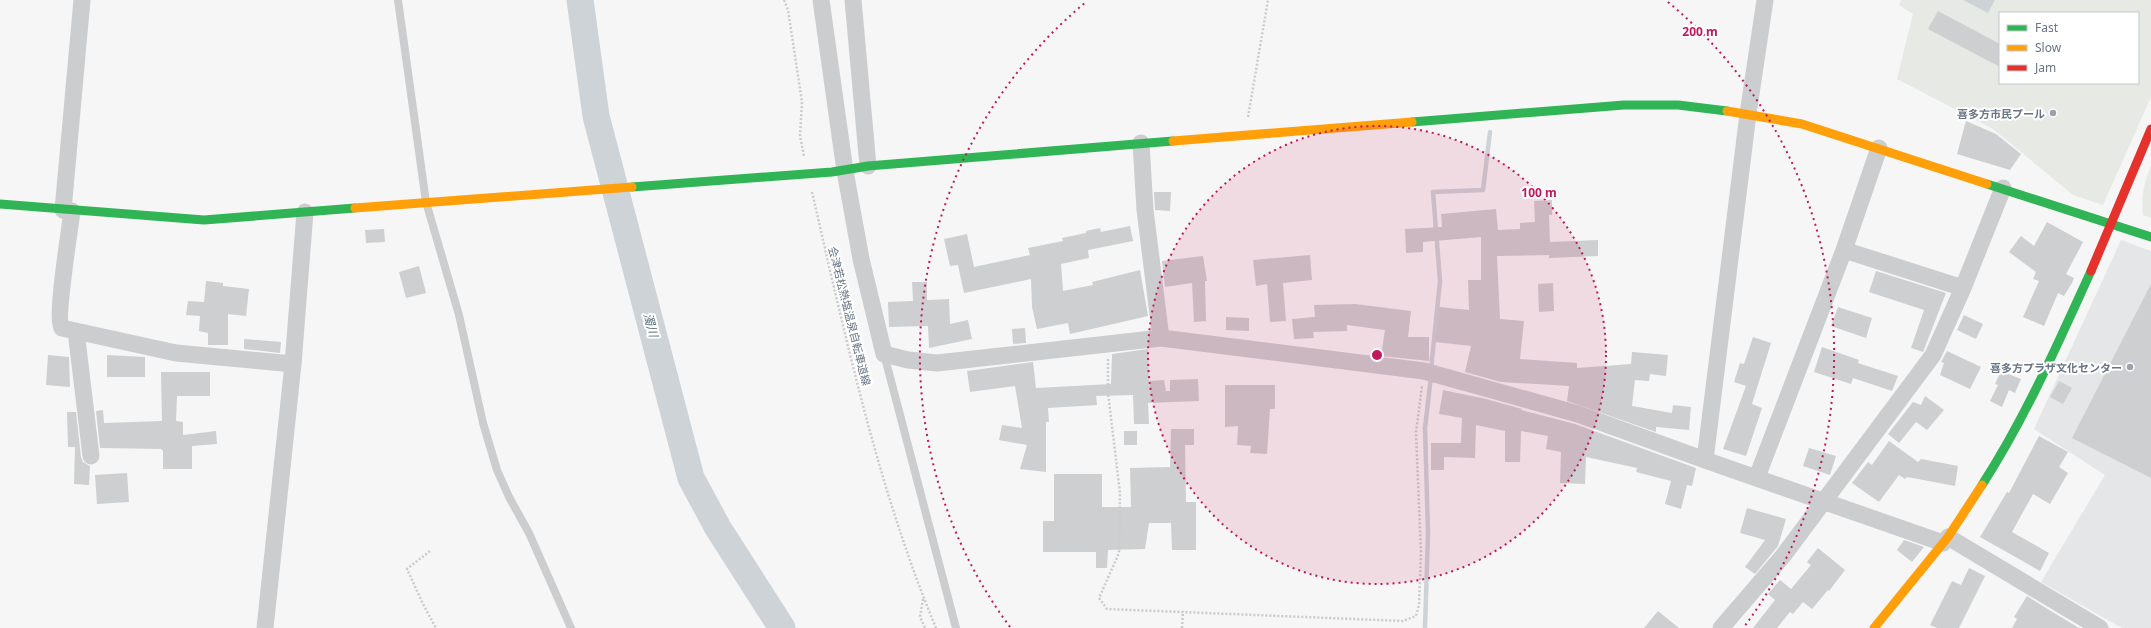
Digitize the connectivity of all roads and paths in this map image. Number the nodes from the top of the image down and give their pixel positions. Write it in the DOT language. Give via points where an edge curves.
graph roads {
  1 [pos="82,0"];
  2 [pos="398,0"];
  3 [pos="784,0"];
  4 [pos="821,0"];
  5 [pos="854,0"];
  6 [pos="1268,0"];
  7 [pos="1765,0"];
  8 [pos="1748,114"];
  9 [pos="2151,129"];
  10 [pos="1245,135"];
  11 [pos="1141,143"];
  12 [pos="1879,148"];
  13 [pos="805,159"];
  14 [pos="868,166"];
  15 [pos="838,172"];
  16 [pos="2002,188"];
  17 [pos="812,189"];
  18 [pos="426,202"];
  19 [pos="0,204"];
  20 [pos="67,211"];
  21 [pos="305,212"];
  22 [pos="2112,224"];
  23 [pos="2151,237"];
  24 [pos="1844,250"];
  25 [pos="1963,288"];
  26 [pos="76,331"];
  27 [pos="1161,338"];
  28 [pos="1107,345"];
  29 [pos="884,354"];
  30 [pos="293,364"];
  31 [pos="1424,371"];
  32 [pos="91,456"];
  33 [pos="1704,460"];
  34 [pos="1757,477"];
  35 [pos="1825,502"];
  36 [pos="1946,540"];
  37 [pos="430,551"];
  38 [pos="923,597"];
  39 [pos="1183,611"];
  40 [pos="265,628"];
  41 [pos="436,628"];
  42 [pos="571,628"];
  43 [pos="924,628"];
  44 [pos="936,628"];
  45 [pos="956,628"];
  46 [pos="1182,628"];
  47 [pos="1721,628"];
  48 [pos="1874,628"];
  49 [pos="2100,628"];
  1 -- 20 [label="street"];
  2 -- 18 [label="lane"];
  3 -- 13 [label="path" via="788,10 802,102 800,136"];
  4 -- 15 [label="street"];
  5 -- 14 [label="street"];
  6 -- 10 [label="path"];
  7 -- 8 [label="street"];
  8 -- 10 [label="street" via="1678,105 1624,105"];
  8 -- 12 [label="street" via="1802,124"];
  8 -- 33 [label="street"];
  9 -- 22 [label="street"];
  10 -- 11 [label="street"];
  11 -- 14 [label="street"];
  11 -- 27 [label="street" via="1145,210"];
  12 -- 16 [label="street"];
  12 -- 24 [label="street"];
  14 -- 15 [label="street"];
  15 -- 18 [label="street"];
  15 -- 29 [label="street"];
  16 -- 22 [label="street"];
  16 -- 25 [label="street"];
  17 -- 38 [label="path, 会津若松熱塩温泉自転車道線" via="854,370 903,543"];
  18 -- 21 [label="street"];
  18 -- 42 [label="lane" via="459,316 483,423 497,470 529,533"];
  19 -- 20 [label="street"];
  20 -- 21 [label="street" via="204,220"];
  20 -- 26 [label="street" via="59,325"];
  21 -- 30 [label="street"];
  22 -- 23 [label="street"];
  22 -- 36 [label="street" via="2049,362 2000,457"];
  24 -- 25 [label="street"];
  24 -- 34 [label="street"];
  25 -- 35 [label="street" via="1932,355"];
  26 -- 30 [label="street" via="176,353"];
  26 -- 32 [label="street"];
  27 -- 28 [label="street"];
  27 -- 31 [label="street"];
  28 -- 29 [label="street" via="937,364"];
  28 -- 39 [label="path" via="1108,393 1120,493 1119,553 1099,598 1107,609"];
  29 -- 45 [label="lane"];
  30 -- 40 [label="street"];
  31 -- 33 [label="street" via="1578,414"];
  31 -- 39 [label="path" via="1416,432 1421,552 1419,605 1416,616 1403,621"];
  33 -- 34 [label="street"];
  34 -- 35 [label="street"];
  35 -- 36 [label="street"];
  35 -- 47 [label="street"];
  36 -- 48 [label="street"];
  36 -- 49 [label="street"];
  37 -- 41 [label="path" via="407,568"];
  38 -- 43 [label="path" via="920,617"];
  38 -- 44 [label="path, 会津若松熱塩温泉自転車道線"];
  39 -- 46 [label="path"];
}
